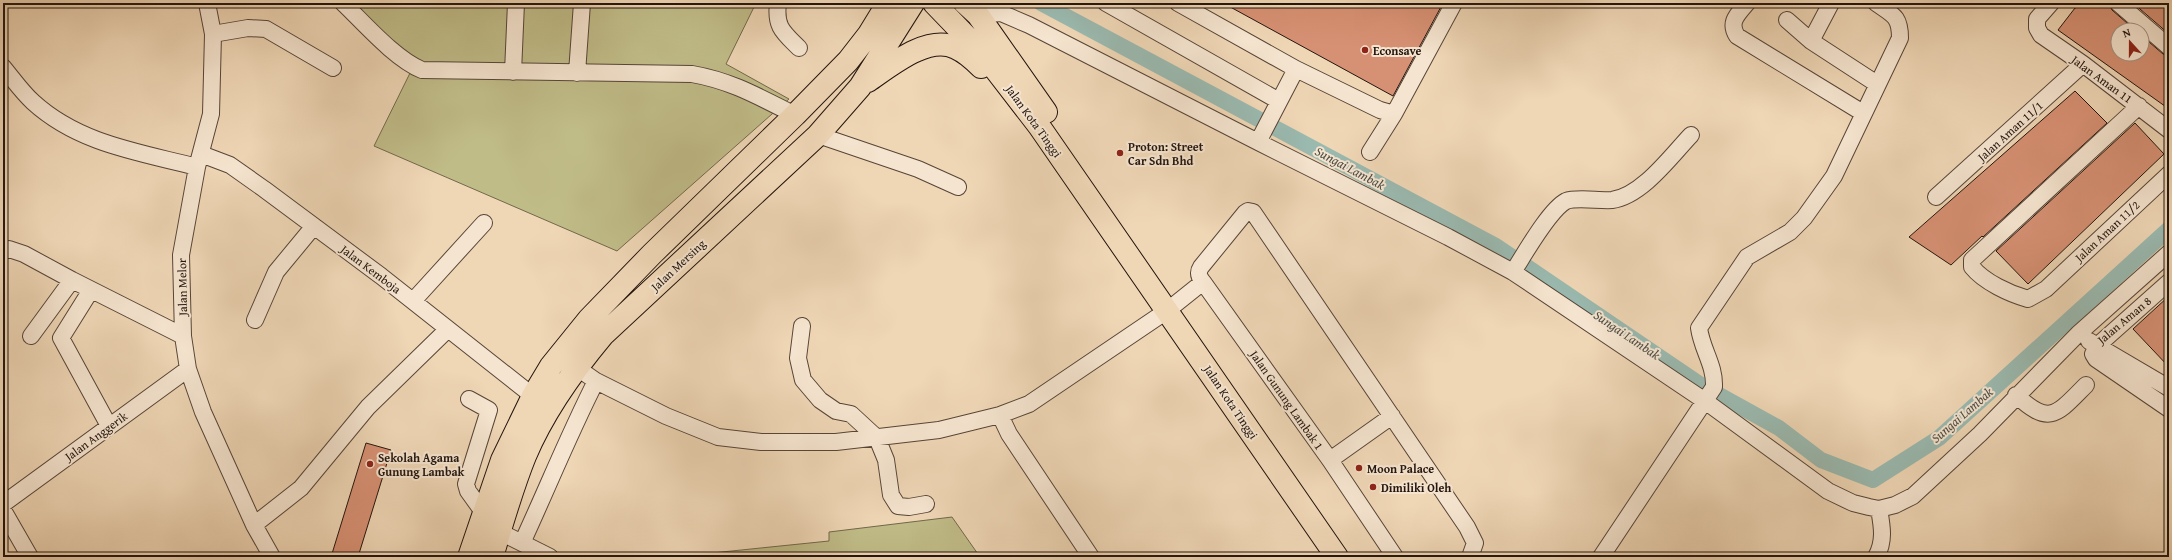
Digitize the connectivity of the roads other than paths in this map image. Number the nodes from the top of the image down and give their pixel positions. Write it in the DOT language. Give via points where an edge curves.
graph roads {
  1 [pos="207,3"];
  2 [pos="343,3"];
  3 [pos="516,3"];
  4 [pos="582,3"];
  5 [pos="778,3"];
  6 [pos="872,3"];
  7 [pos="888,3"];
  8 [pos="913,3"];
  9 [pos="934,3"];
  10 [pos="1106,3"];
  11 [pos="1178,3"];
  12 [pos="1454,3"];
  13 [pos="1747,3"];
  14 [pos="1831,3"];
  15 [pos="1876,3"];
  16 [pos="2051,3"];
  17 [pos="2118,3"];
  18 [pos="971,7"];
  19 [pos="1788,20"];
  20 [pos="213,34"];
  21 [pos="1811,41"];
  22 [pos="2169,47"];
  23 [pos="799,48"];
  24 [pos="2083,64"];
  25 [pos="3,67"];
  26 [pos="333,68"];
  27 [pos="1296,69"];
  28 [pos="513,72"];
  29 [pos="577,73"];
  30 [pos="1877,84"];
  31 [pos="825,85"];
  32 [pos="860,87"];
  33 [pos="2139,106"];
  34 [pos="1276,108"];
  35 [pos="1863,113"];
  36 [pos="1394,114"];
  37 [pos="795,115"];
  38 [pos="1039,126"];
  39 [pos="2169,130"];
  40 [pos="818,135"];
  41 [pos="1691,135"];
  42 [pos="1261,137"];
  43 [pos="1370,152"];
  44 [pos="199,160"];
  45 [pos="2169,174"];
  46 [pos="958,187"];
  47 [pos="1936,197"];
  48 [pos="484,223"];
  49 [pos="314,226"];
  50 [pos="1124,248"];
  51 [pos="3,251"];
  52 [pos="2169,252"];
  53 [pos="1513,272"];
  54 [pos="72,280"];
  55 [pos="1203,282"];
  56 [pos="2169,282"];
  57 [pos="91,290"];
  58 [pos="413,301"];
  59 [pos="1168,310"];
  60 [pos="255,320"];
  61 [pos="802,326"];
  62 [pos="448,329"];
  63 [pos="2078,334"];
  64 [pos="32,336"];
  65 [pos="183,336"];
  66 [pos="2097,346"];
  67 [pos="576,367"];
  68 [pos="188,369"];
  69 [pos="596,381"];
  70 [pos="2086,386"];
  71 [pos="2169,388"];
  72 [pos="2016,395"];
  73 [pos="533,396"];
  74 [pos="469,399"];
  75 [pos="1705,401"];
  76 [pos="2169,409"];
  77 [pos="1000,415"];
  78 [pos="1392,416"];
  79 [pos="109,426"];
  80 [pos="877,438"];
  81 [pos="1330,460"];
  82 [pos="3,504"];
  83 [pos="926,504"];
  84 [pos="1880,509"];
  85 [pos="3,510"];
  86 [pos="483,512"];
  87 [pos="254,525"];
  88 [pos="500,532"];
  89 [pos="522,543"];
  90 [pos="542,555"];
  91 [pos="30,557"];
  92 [pos="272,557"];
  93 [pos="470,557"];
  94 [pos="492,557"];
  95 [pos="1091,557"];
  96 [pos="1337,557"];
  97 [pos="1395,557"];
  98 [pos="1470,557"];
  99 [pos="1601,557"];
  100 [pos="1876,557"];
  1 -- 20 [label="street, Jalan Melor"];
  2 -- 28 [label="street" via="412,66 422,70"];
  3 -- 28 [label="street"];
  4 -- 29 [label="street"];
  5 -- 23 [label="street" via="777,17 780,29"];
  6 -- 31 [label="highway" via="866,20 840,56"];
  7 -- 31 [label="highway, Jalan Mersing" via="865,39"];
  8 -- 32 [label="highway, Jalan Mersing"];
  9 -- 38 [label="highway, Jalan Kota Tinggi" via="985,56"];
  10 -- 34 [label="street"];
  11 -- 27 [label="street"];
  12 -- 36 [label="street"];
  13 -- 35 [label="street" via="1733,21 1732,29 1737,36"];
  14 -- 21 [label="street"];
  15 -- 30 [label="street" via="1900,23 1900,38"];
  16 -- 24 [label="street, Jalan Aman 11" via="2037,19 2037,28 2041,36"];
  17 -- 22 [label="street"];
  18 -- 42 [label="street" via="1001,13 1029,25"];
  18 -- 50 [label="highway, Jalan Kota Tinggi" via="1068,144"];
  19 -- 21 [label="street"];
  20 -- 26 [label="street" via="248,28 266,29"];
  20 -- 44 [label="street, Jalan Melor" via="211,114"];
  21 -- 30 [label="street"];
  24 -- 33 [label="street, Jalan Aman 11"];
  24 -- 47 [label="street, Jalan Aman 11/1"];
  25 -- 44 [label="street, Jalan Kemboja" via="32,102 58,122 98,142"];
  27 -- 34 [label="street"];
  27 -- 36 [label="street" via="1380,110"];
  28 -- 29 [label="street"];
  29 -- 37 [label="street" via="692,74 717,78"];
  30 -- 35 [label="street"];
  31 -- 37 [label="highway, Jalan Mersing"];
  32 -- 38 [label="highway" via="903,56 932,44 956,47 979,65"];
  32 -- 40 [label="highway, Jalan Mersing"];
  33 -- 39 [label="street, Jalan Aman 11"];
  33 -- 45 [label="street, Jalan Aman 11/2" via="1972,260 1972,267 1977,274 2017,296 2028,298 2046,289"];
  34 -- 42 [label="street"];
  35 -- 75 [label="street" via="1834,176 1804,218 1790,232 1747,258 1699,328 1701,343 1714,376 1714,387"];
  36 -- 43 [label="street"];
  37 -- 73 [label="highway, Jalan Mersing" via="589,319 551,366"];
  38 -- 50 [label="highway, Jalan Kota Tinggi"];
  40 -- 46 [label="street" via="918,169"];
  40 -- 67 [label="highway, Jalan Mersing" via="603,335"];
  41 -- 53 [label="street" via="1632,193 1613,200 1567,201 1553,212"];
  42 -- 53 [label="street"];
  44 -- 49 [label="street, Jalan Kemboja" via="230,165"];
  44 -- 65 [label="street, Jalan Melor" via="181,255"];
  48 -- 58 [label="street"];
  49 -- 58 [label="street, Jalan Kemboja"];
  49 -- 60 [label="street" via="276,272"];
  50 -- 59 [label="highway, Jalan Kota Tinggi"];
  51 -- 54 [label="street" via="9,249 24,254"];
  52 -- 63 [label="street"];
  53 -- 75 [label="street"];
  54 -- 57 [label="street"];
  54 -- 64 [label="street"];
  55 -- 59 [label="street"];
  55 -- 78 [label="street" via="1198,271 1245,213 1253,212"];
  55 -- 81 [label="street, Jalan Gunung Lambak 1"];
  56 -- 66 [label="street, Jalan Aman 8"];
  57 -- 65 [label="street"];
  57 -- 79 [label="street" via="61,338"];
  58 -- 62 [label="street, Jalan Kemboja"];
  59 -- 77 [label="street" via="1049,392"];
  59 -- 96 [label="highway, Jalan Kota Tinggi"];
  61 -- 80 [label="street" via="798,358 803,380 820,400 836,411 851,414"];
  62 -- 73 [label="street, Jalan Kemboja"];
  62 -- 87 [label="street" via="368,407 301,488"];
  63 -- 66 [label="street, Jalan Aman 8"];
  63 -- 72 [label="street"];
  65 -- 68 [label="street, Jalan Melor"];
  66 -- 71 [label="street"];
  66 -- 76 [label="street" via="2093,354 2096,359"];
  67 -- 69 [label="street"];
  67 -- 88 [label="highway, Jalan Mersing" via="557,395 526,455"];
  68 -- 79 [label="street, Jalan Anggerik"];
  68 -- 87 [label="street, Jalan Melor" via="203,412"];
  69 -- 80 [label="street" via="666,416 718,437 795,443"];
  69 -- 89 [label="street"];
  70 -- 72 [label="street" via="2054,414 2044,415 2030,408"];
  72 -- 84 [label="street" via="1980,434 1913,496 1895,506"];
  73 -- 86 [label="highway, Jalan Mersing" via="502,460"];
  74 -- 86 [label="street" via="489,410 466,484"];
  75 -- 84 [label="street" via="1828,491 1854,503"];
  75 -- 99 [label="street"];
  77 -- 80 [label="street" via="939,430"];
  77 -- 95 [label="street" via="1009,434"];
  78 -- 81 [label="street"];
  78 -- 98 [label="street" via="1467,527 1475,543"];
  79 -- 82 [label="street, Jalan Anggerik"];
  80 -- 83 [label="street" via="886,460 891,495 898,506 908,508"];
  81 -- 97 [label="street, Jalan Gunung Lambak 1"];
  84 -- 100 [label="street" via="1883,534 1881,548"];
  85 -- 91 [label="street"];
  86 -- 93 [label="highway, Jalan Mersing"];
  87 -- 92 [label="street, Jalan Melor"];
  88 -- 89 [label="street"];
  88 -- 94 [label="highway, Jalan Mersing"];
  89 -- 90 [label="street"];
}
